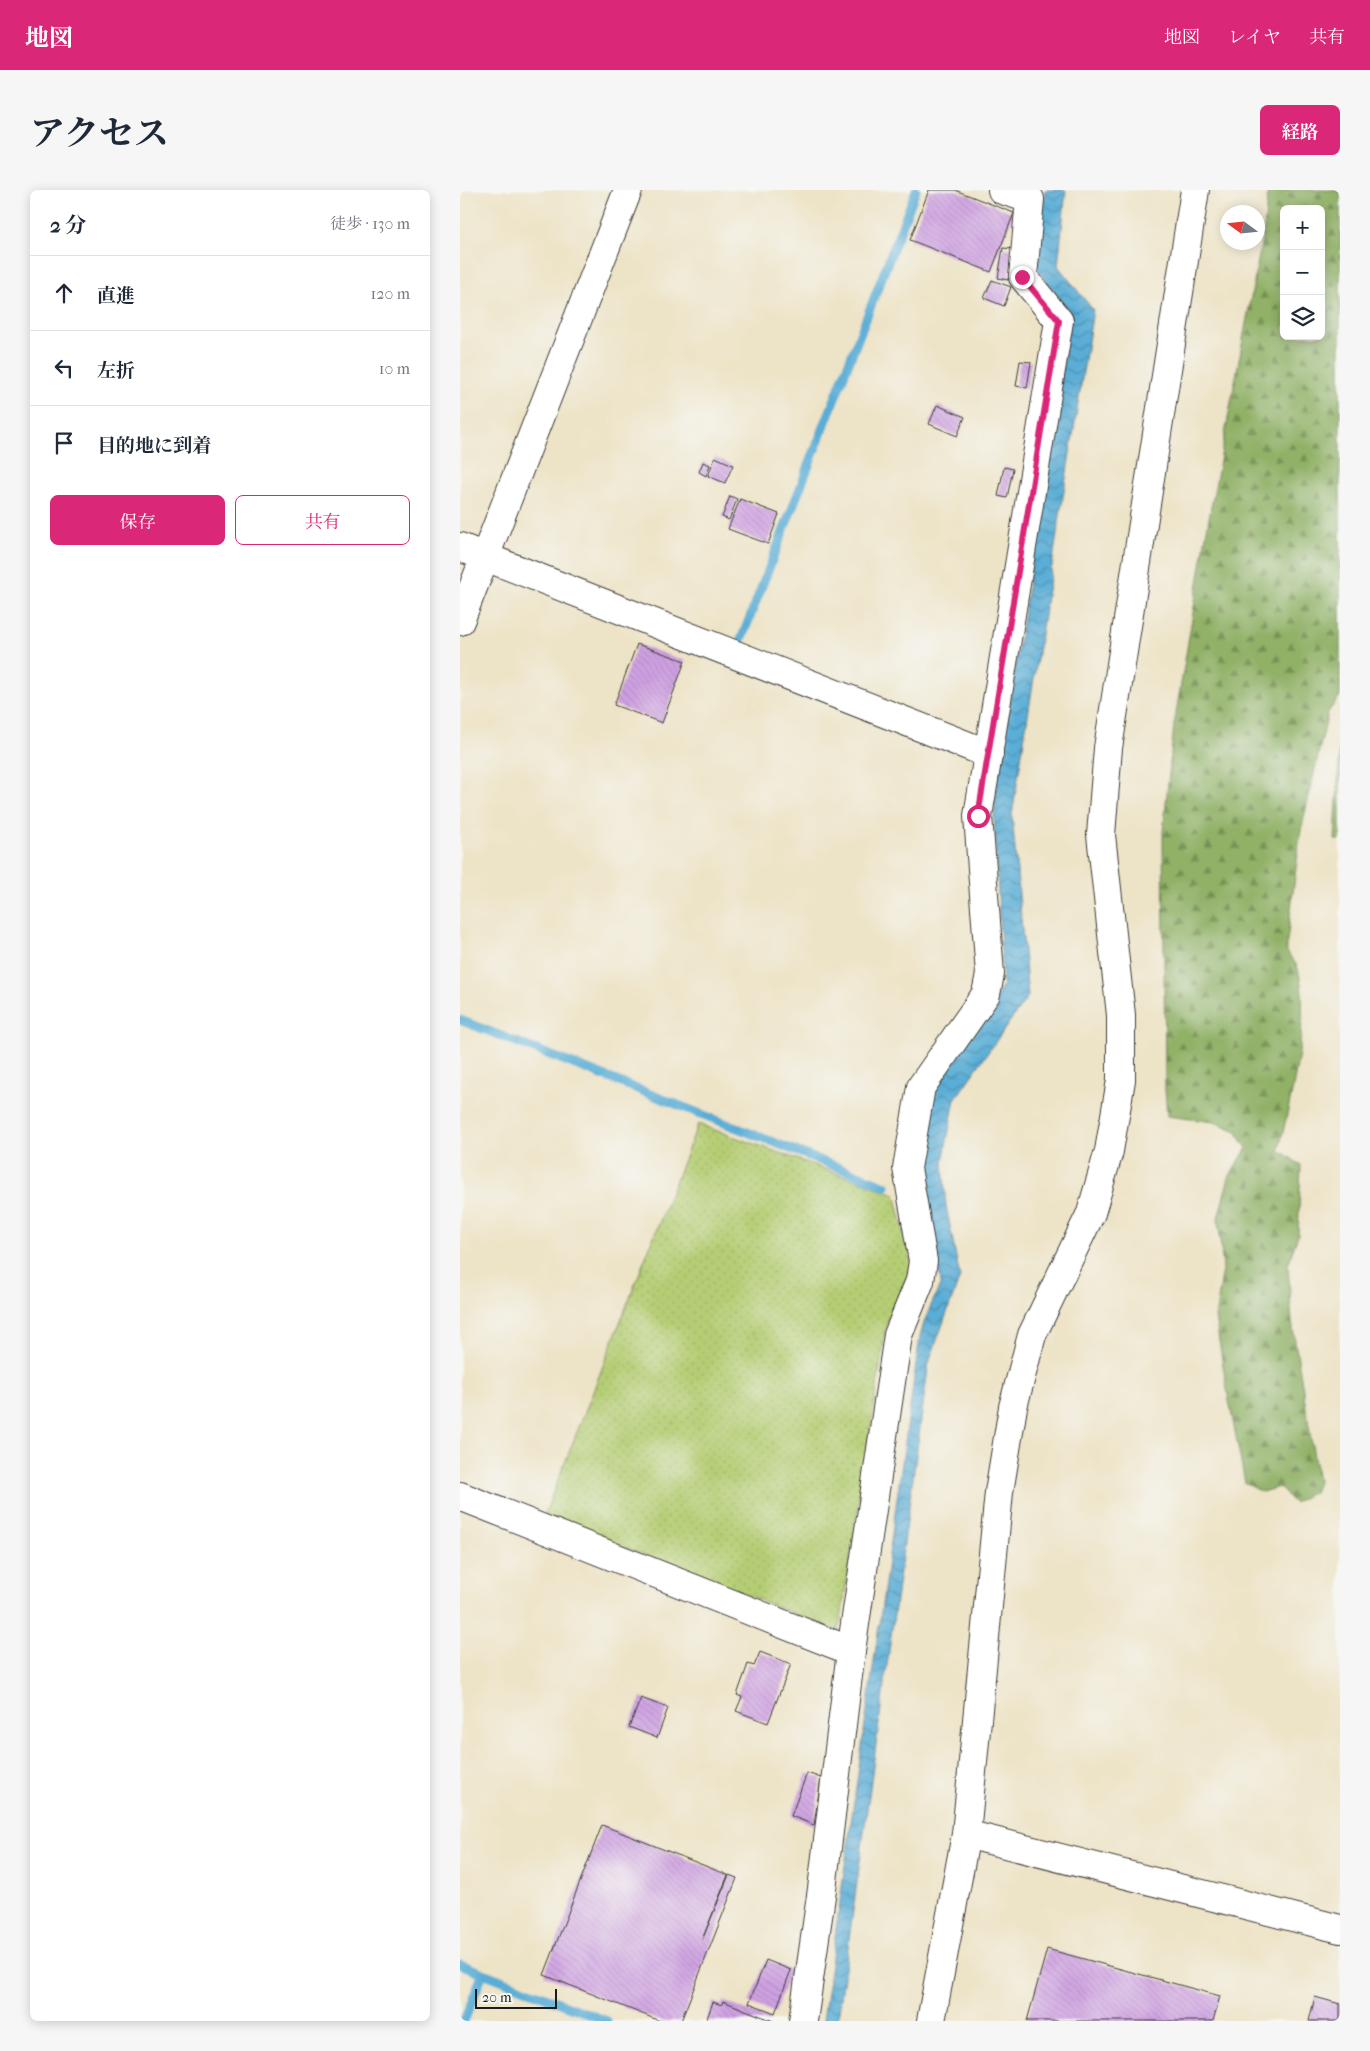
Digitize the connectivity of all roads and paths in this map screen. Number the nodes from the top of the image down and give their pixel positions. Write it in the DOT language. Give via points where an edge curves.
graph roads {
  1 [pos="628,190"];
  2 [pos="1002,190"];
  3 [pos="1195,190"];
  4 [pos="460,547"];
  5 [pos="485,557"];
  6 [pos="460,621"];
  7 [pos="988,754"];
  8 [pos="460,1496"];
  9 [pos="850,1651"];
  10 [pos="966,1834"];
  11 [pos="1340,1929"];
  12 [pos="803,2021"];
  13 [pos="931,2021"];
  1 -- 5 [label="street"];
  2 -- 7 [label="street" via="1030,199 1022,277 1059,321"];
  3 -- 10 [label="street" via="1108,748 1101,836 1121,1015 1120,1080 1109,1151 1091,1213 1032,1335 1013,1407 999,1492"];
  4 -- 5 [label="street"];
  5 -- 6 [label="street"];
  5 -- 7 [label="street"];
  7 -- 9 [label="street" via="978,816 990,974 986,994 921,1087 907,1168 923,1260 920,1282 898,1335"];
  8 -- 9 [label="street"];
  9 -- 12 [label="street"];
  10 -- 11 [label="street"];
  10 -- 13 [label="street"];
}
